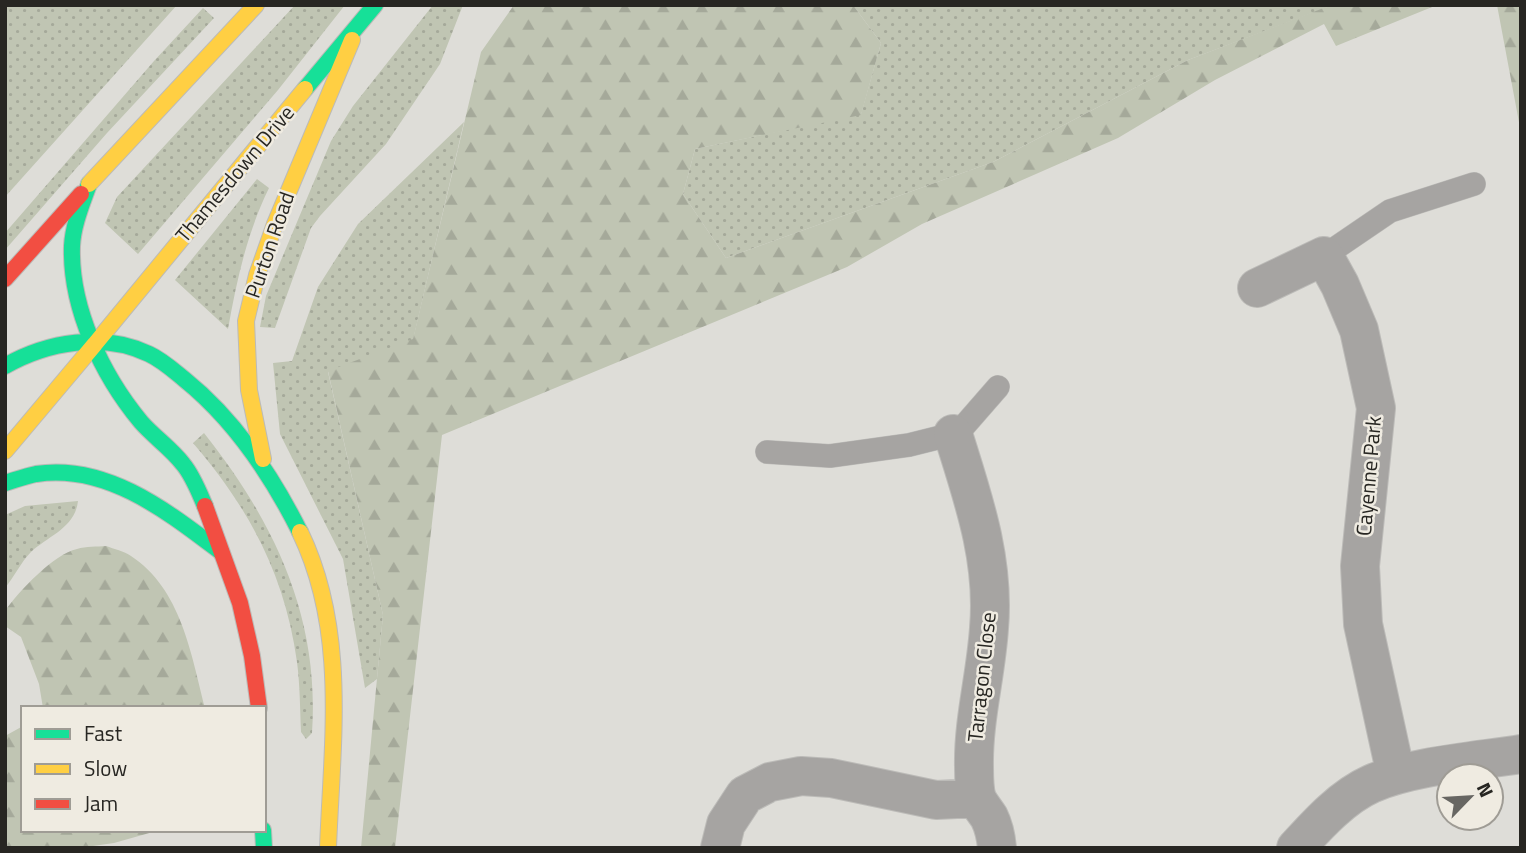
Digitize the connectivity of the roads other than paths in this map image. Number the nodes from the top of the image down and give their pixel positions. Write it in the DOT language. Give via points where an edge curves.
graph roads {
  1 [pos="256,5"];
  2 [pos="375,5"];
  3 [pos="358,25"];
  4 [pos="89,184"];
  5 [pos="1474,184"];
  6 [pos="1324,256"];
  7 [pos="5,279"];
  8 [pos="1258,288"];
  9 [pos="95,344"];
  10 [pos="5,366"];
  11 [pos="998,387"];
  12 [pos="953,434"];
  13 [pos="5,451"];
  14 [pos="767,452"];
  15 [pos="268,477"];
  16 [pos="5,483"];
  17 [pos="221,552"];
  18 [pos="259,706"];
  19 [pos="1521,754"];
  20 [pos="1396,775"];
  21 [pos="977,798"];
  22 [pos="328,848"];
  23 [pos="720,848"];
  24 [pos="998,848"];
  25 [pos="1296,848"];
  1 -- 4 [label="main road"];
  2 -- 3 [label="main road, Thamesdown Drive"];
  3 -- 9 [label="main road, Thamesdown Drive"];
  3 -- 15 [label="main road, Purton Road" via="275,224 246,321 249,390"];
  4 -- 7 [label="main road"];
  4 -- 9 [label="main road" via="72,243 78,298"];
  5 -- 6 [label="lane" via="1390,211"];
  6 -- 8 [label="street"];
  6 -- 20 [label="street, Cayenne Park" via="1359,330 1376,408 1360,566 1363,624"];
  9 -- 10 [label="main road, Purton Road" via="61,343"];
  9 -- 13 [label="main road"];
  9 -- 15 [label="main road, Purton Road" via="149,354 187,380 249,445"];
  9 -- 17 [label="main road" via="119,393 187,468"];
  11 -- 12 [label="lane"];
  12 -- 14 [label="lane" via="841,455"];
  12 -- 21 [label="street, Tarragon Close" via="979,519 990,591 975,726"];
  15 -- 22 [label="main road, Purton Road" via="304,544 322,595 332,649 335,727"];
  16 -- 17 [label="main road" via="52,471 101,479 135,492"];
  17 -- 18 [label="main road" via="240,601"];
  19 -- 20 [label="street"];
  20 -- 25 [label="street" via="1345,801"];
  21 -- 23 [label="street" via="936,800 831,778 801,776 770,782 745,795 726,824"];
  21 -- 24 [label="street, Tarragon Close" via="990,819"];
}
